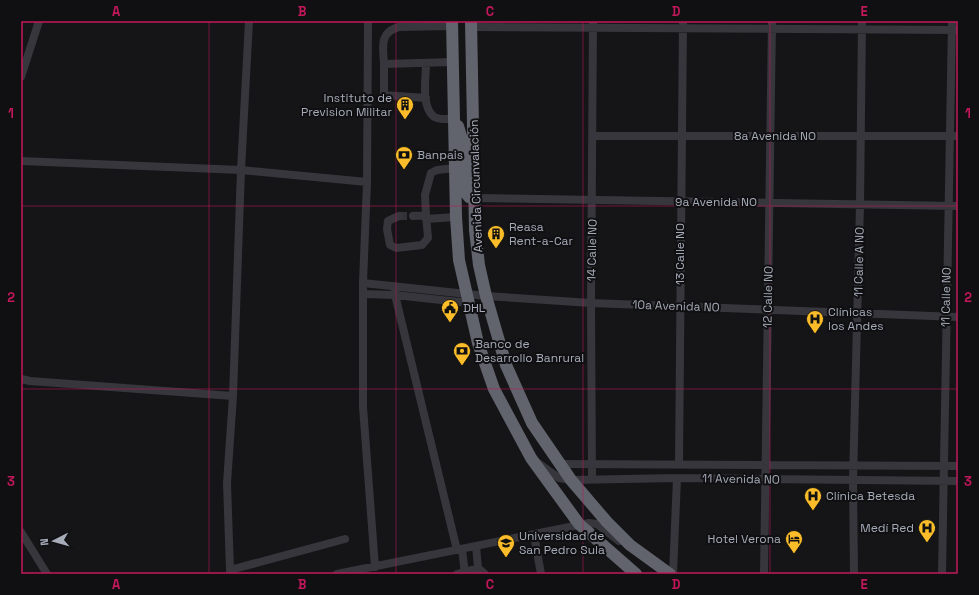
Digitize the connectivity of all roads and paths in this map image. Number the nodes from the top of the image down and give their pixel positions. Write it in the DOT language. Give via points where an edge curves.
graph roads {
  1 [pos="39,21"];
  2 [pos="249,21"];
  3 [pos="368,21"];
  4 [pos="952,21"];
  5 [pos="452,24"];
  6 [pos="471,24"];
  7 [pos="593,24"];
  8 [pos="683,24"];
  9 [pos="772,25"];
  10 [pos="862,25"];
  11 [pos="955,30"];
  12 [pos="452,62"];
  13 [pos="426,63"];
  14 [pos="384,64"];
  15 [pos="21,77"];
  16 [pos="426,98"];
  17 [pos="454,119"];
  18 [pos="593,136"];
  19 [pos="682,136"];
  20 [pos="770,136"];
  21 [pos="861,136"];
  22 [pos="954,136"];
  23 [pos="21,161"];
  24 [pos="455,168"];
  25 [pos="241,170"];
  26 [pos="367,182"];
  27 [pos="474,198"];
  28 [pos="593,200"];
  29 [pos="680,202"];
  30 [pos="769,203"];
  31 [pos="860,205"];
  32 [pos="947,206"];
  33 [pos="958,206"];
  34 [pos="399,216"];
  35 [pos="413,216"];
  36 [pos="426,217"];
  37 [pos="456,217"];
  38 [pos="363,283"];
  39 [pos="395,286"];
  40 [pos="363,294"];
  41 [pos="395,295"];
  42 [pos="486,296"];
  43 [pos="468,298"];
  44 [pos="591,303"];
  45 [pos="680,306"];
  46 [pos="768,309"];
  47 [pos="858,313"];
  48 [pos="945,317"];
  49 [pos="958,317"];
  50 [pos="21,379"];
  51 [pos="233,396"];
  52 [pos="531,458"];
  53 [pos="590,463"];
  54 [pos="559,464"];
  55 [pos="679,464"];
  56 [pos="766,464"];
  57 [pos="853,465"];
  58 [pos="944,466"];
  59 [pos="958,466"];
  60 [pos="677,478"];
  61 [pos="592,479"];
  62 [pos="766,479"];
  63 [pos="571,480"];
  64 [pos="853,480"];
  65 [pos="943,481"];
  66 [pos="958,481"];
  67 [pos="579,524"];
  68 [pos="21,532"];
  69 [pos="534,535"];
  70 [pos="345,539"];
  71 [pos="630,545"];
  72 [pos="476,546"];
  73 [pos="459,550"];
  74 [pos="375,566"];
  75 [pos="482,571"];
  76 [pos="462,573"];
  77 [pos="48,574"];
  78 [pos="337,574"];
  79 [pos="541,574"];
  80 [pos="636,574"];
  81 [pos="672,574"];
  82 [pos="764,574"];
  83 [pos="854,574"];
  84 [pos="942,574"];
  1 -- 15 [label="street"];
  2 -- 25 [label="street"];
  3 -- 26 [label="street"];
  4 -- 11 [label="street, 11 Calle NO"];
  5 -- 12 [label="highway, Avenida Circunvalación"];
  5 -- 14 [label="street" via="392,29 385,36"];
  6 -- 7 [label="street"];
  6 -- 27 [label="highway, Avenida Circunvalación"];
  7 -- 8 [label="street"];
  7 -- 18 [label="street, 14 Calle NO"];
  8 -- 9 [label="street"];
  8 -- 19 [label="street, 13 Calle NO"];
  9 -- 10 [label="street"];
  9 -- 20 [label="street, 12 Calle NO"];
  10 -- 11 [label="street"];
  10 -- 21 [label="street, 11 Calle A NO"];
  11 -- 22 [label="street, 11 Calle NO"];
  12 -- 13 [label="street"];
  12 -- 17 [label="highway, Avenida Circunvalación"];
  13 -- 14 [label="street"];
  13 -- 16 [label="street"];
  14 -- 16 [label="street" via="384,95"];
  16 -- 17 [label="street" via="428,109 433,116"];
  17 -- 24 [label="highway, Avenida Circunvalación"];
  17 -- 27 [label="highway" via="464,146 466,192 469,197"];
  18 -- 19 [label="street, 8a Avenida NO"];
  18 -- 28 [label="street, 14 Calle NO"];
  19 -- 20 [label="street, 8a Avenida NO"];
  19 -- 29 [label="street, 13 Calle NO"];
  20 -- 21 [label="street, 8a Avenida NO"];
  20 -- 30 [label="street, 12 Calle NO"];
  21 -- 22 [label="street, 8a Avenida NO"];
  21 -- 31 [label="street, 11 Calle A NO"];
  22 -- 32 [label="street, 11 Calle NO"];
  23 -- 25 [label="street"];
  24 -- 36 [label="street" via="431,173 425,195"];
  24 -- 37 [label="highway, Avenida Circunvalación"];
  25 -- 26 [label="street"];
  25 -- 51 [label="street"];
  26 -- 38 [label="street"];
  27 -- 28 [label="street, 9a Avenida NO"];
  27 -- 42 [label="highway, Avenida Circunvalación" via="479,265"];
  28 -- 29 [label="street, 9a Avenida NO"];
  28 -- 44 [label="street, 14 Calle NO"];
  29 -- 30 [label="street, 9a Avenida NO"];
  29 -- 45 [label="street, 13 Calle NO"];
  30 -- 31 [label="street, 9a Avenida NO"];
  30 -- 46 [label="street, 12 Calle NO"];
  31 -- 32 [label="street, 9a Avenida NO"];
  31 -- 47 [label="street, 11 Calle A NO"];
  32 -- 33 [label="street, 9a Avenida NO"];
  32 -- 48 [label="street, 11 Calle NO"];
  34 -- 36 [label="street" via="388,221 387,228 390,245 396,248 413,247 426,242"];
  35 -- 36 [label="street"];
  36 -- 37 [label="street"];
  37 -- 43 [label="highway, Avenida Circunvalación" via="459,260"];
  38 -- 39 [label="street, 10a Avenida NO"];
  38 -- 40 [label="street"];
  39 -- 41 [label="street"];
  39 -- 43 [label="street, 10a Avenida NO"];
  40 -- 41 [label="street, 10a Avenida NO"];
  40 -- 74 [label="street" via="363,407"];
  41 -- 43 [label="street, 10a Avenida NO"];
  41 -- 73 [label="street"];
  42 -- 43 [label="street, 10a Avenida NO"];
  42 -- 44 [label="street, 10a Avenida NO"];
  42 -- 54 [label="highway, Avenida Circunvalación" via="510,372 532,423"];
  43 -- 52 [label="highway, Avenida Circunvalación" via="478,343 494,389"];
  44 -- 45 [label="street, 10a Avenida NO"];
  44 -- 53 [label="street, 14 Calle NO"];
  45 -- 46 [label="street, 10a Avenida NO"];
  45 -- 55 [label="street, 13 Calle NO"];
  46 -- 47 [label="street, 10a Avenida NO"];
  46 -- 56 [label="street, 12 Calle NO"];
  47 -- 48 [label="street, 10a Avenida NO"];
  47 -- 57 [label="street, 11 Calle A NO"];
  48 -- 49 [label="street, 10a Avenida NO"];
  48 -- 58 [label="street, 11 Calle NO"];
  50 -- 51 [label="street"];
  51 -- 70 [label="street" via="227,482 230,570"];
  52 -- 63 [label="street, 11 Avenida NO" via="554,475"];
  52 -- 67 [label="highway, Avenida Circunvalación"];
  53 -- 54 [label="street, 11 Avenida NO"];
  53 -- 55 [label="street, 11 Avenida NO"];
  53 -- 61 [label="street, 14 Calle NO"];
  54 -- 63 [label="highway, Avenida Circunvalación"];
  55 -- 56 [label="street, 11 Avenida NO"];
  56 -- 57 [label="street, 11 Avenida NO"];
  56 -- 62 [label="street, 12 Calle NO"];
  57 -- 58 [label="street, 11 Avenida NO"];
  57 -- 64 [label="street, 11 Calle A NO"];
  58 -- 59 [label="street, 11 Avenida NO"];
  58 -- 65 [label="street, 11 Calle NO"];
  60 -- 61 [label="street, 11 Avenida NO"];
  60 -- 62 [label="street, 11 Avenida NO"];
  60 -- 81 [label="street"];
  61 -- 63 [label="street, 11 Avenida NO"];
  62 -- 64 [label="street, 11 Avenida NO"];
  62 -- 82 [label="street, 12 Calle NO"];
  63 -- 71 [label="highway, Avenida Circunvalación"];
  64 -- 65 [label="street, 11 Avenida NO"];
  64 -- 83 [label="street, 11 Calle A NO"];
  65 -- 66 [label="street, 11 Avenida NO"];
  65 -- 84 [label="street, 11 Calle NO"];
  67 -- 69 [label="street"];
  67 -- 71 [label="street" via="597,524 622,543"];
  67 -- 80 [label="highway, Avenida Circunvalación"];
  68 -- 77 [label="street"];
  69 -- 72 [label="street"];
  69 -- 79 [label="street"];
  71 -- 81 [label="highway, Avenida Circunvalación"];
  72 -- 73 [label="street"];
  72 -- 75 [label="street"];
  73 -- 74 [label="street"];
  73 -- 76 [label="street"];
  74 -- 78 [label="street"];
  75 -- 76 [label="street"];
}
